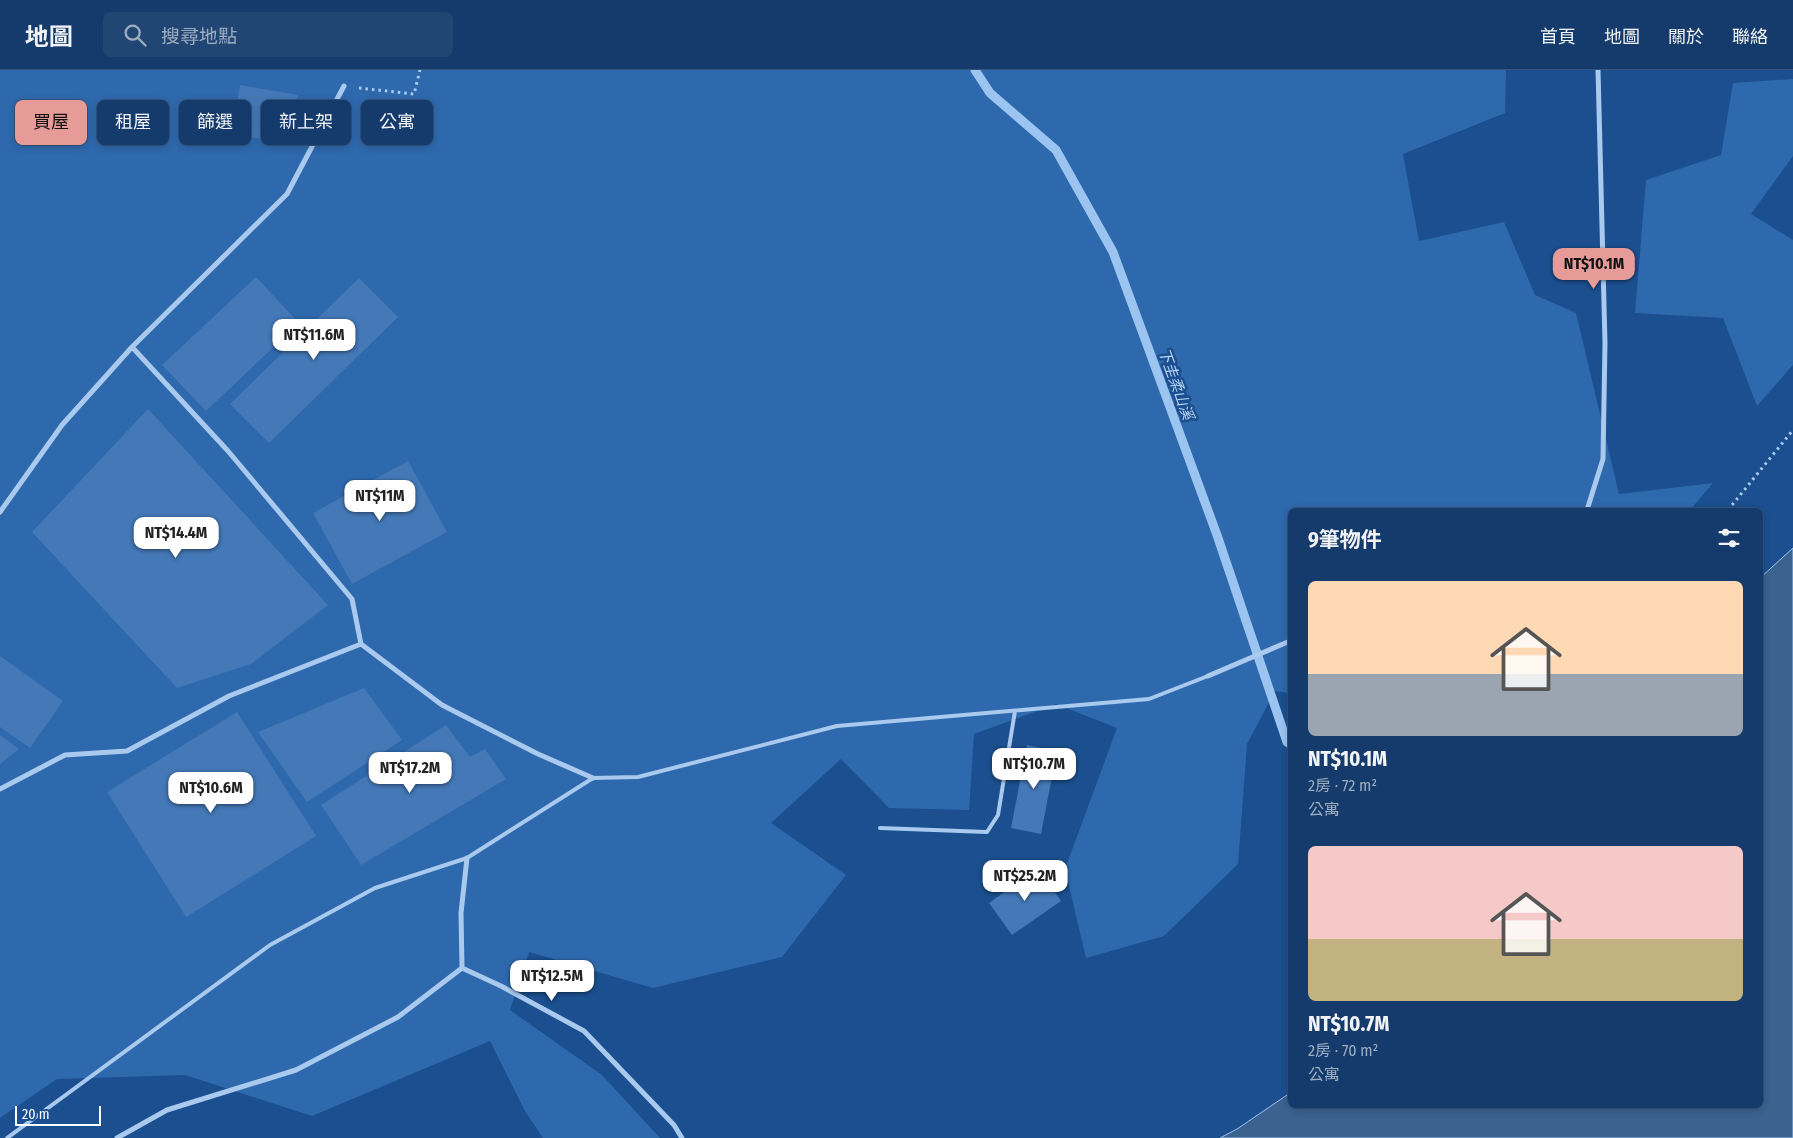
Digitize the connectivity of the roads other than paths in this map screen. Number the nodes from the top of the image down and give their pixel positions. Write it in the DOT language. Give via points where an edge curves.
graph roads {
  1 [pos="1598,70"];
  2 [pos="344,86"];
  3 [pos="132,347"];
  4 [pos="1588,508"];
  5 [pos="0,512"];
  6 [pos="1288,642"];
  7 [pos="362,644"];
  8 [pos="1208,676"];
  9 [pos="1016,711"];
  10 [pos="593,778"];
  11 [pos="0,789"];
  12 [pos="880,828"];
  13 [pos="466,858"];
  14 [pos="462,968"];
  15 [pos="7,1138"];
  16 [pos="117,1138"];
  17 [pos="682,1138"];
  1 -- 4 [label="street" via="1605,343 1603,459"];
  2 -- 3 [label="street" via="287,194"];
  3 -- 5 [label="street" via="62,425"];
  3 -- 7 [label="street" via="228,451 352,599"];
  6 -- 8 [label="street"];
  7 -- 10 [label="street" via="442,705"];
  7 -- 11 [label="street" via="229,696 127,751 65,755"];
  8 -- 9 [label="lane" via="1149,699"];
  9 -- 10 [label="lane" via="837,726 638,777"];
  9 -- 12 [label="lane" via="998,815 988,832"];
  10 -- 13 [label="lane"];
  13 -- 14 [label="street" via="461,914"];
  13 -- 15 [label="lane" via="376,888 270,945"];
  14 -- 16 [label="street" via="398,1017 296,1070 167,1110"];
  14 -- 17 [label="street" via="584,1031 674,1125"];
}
